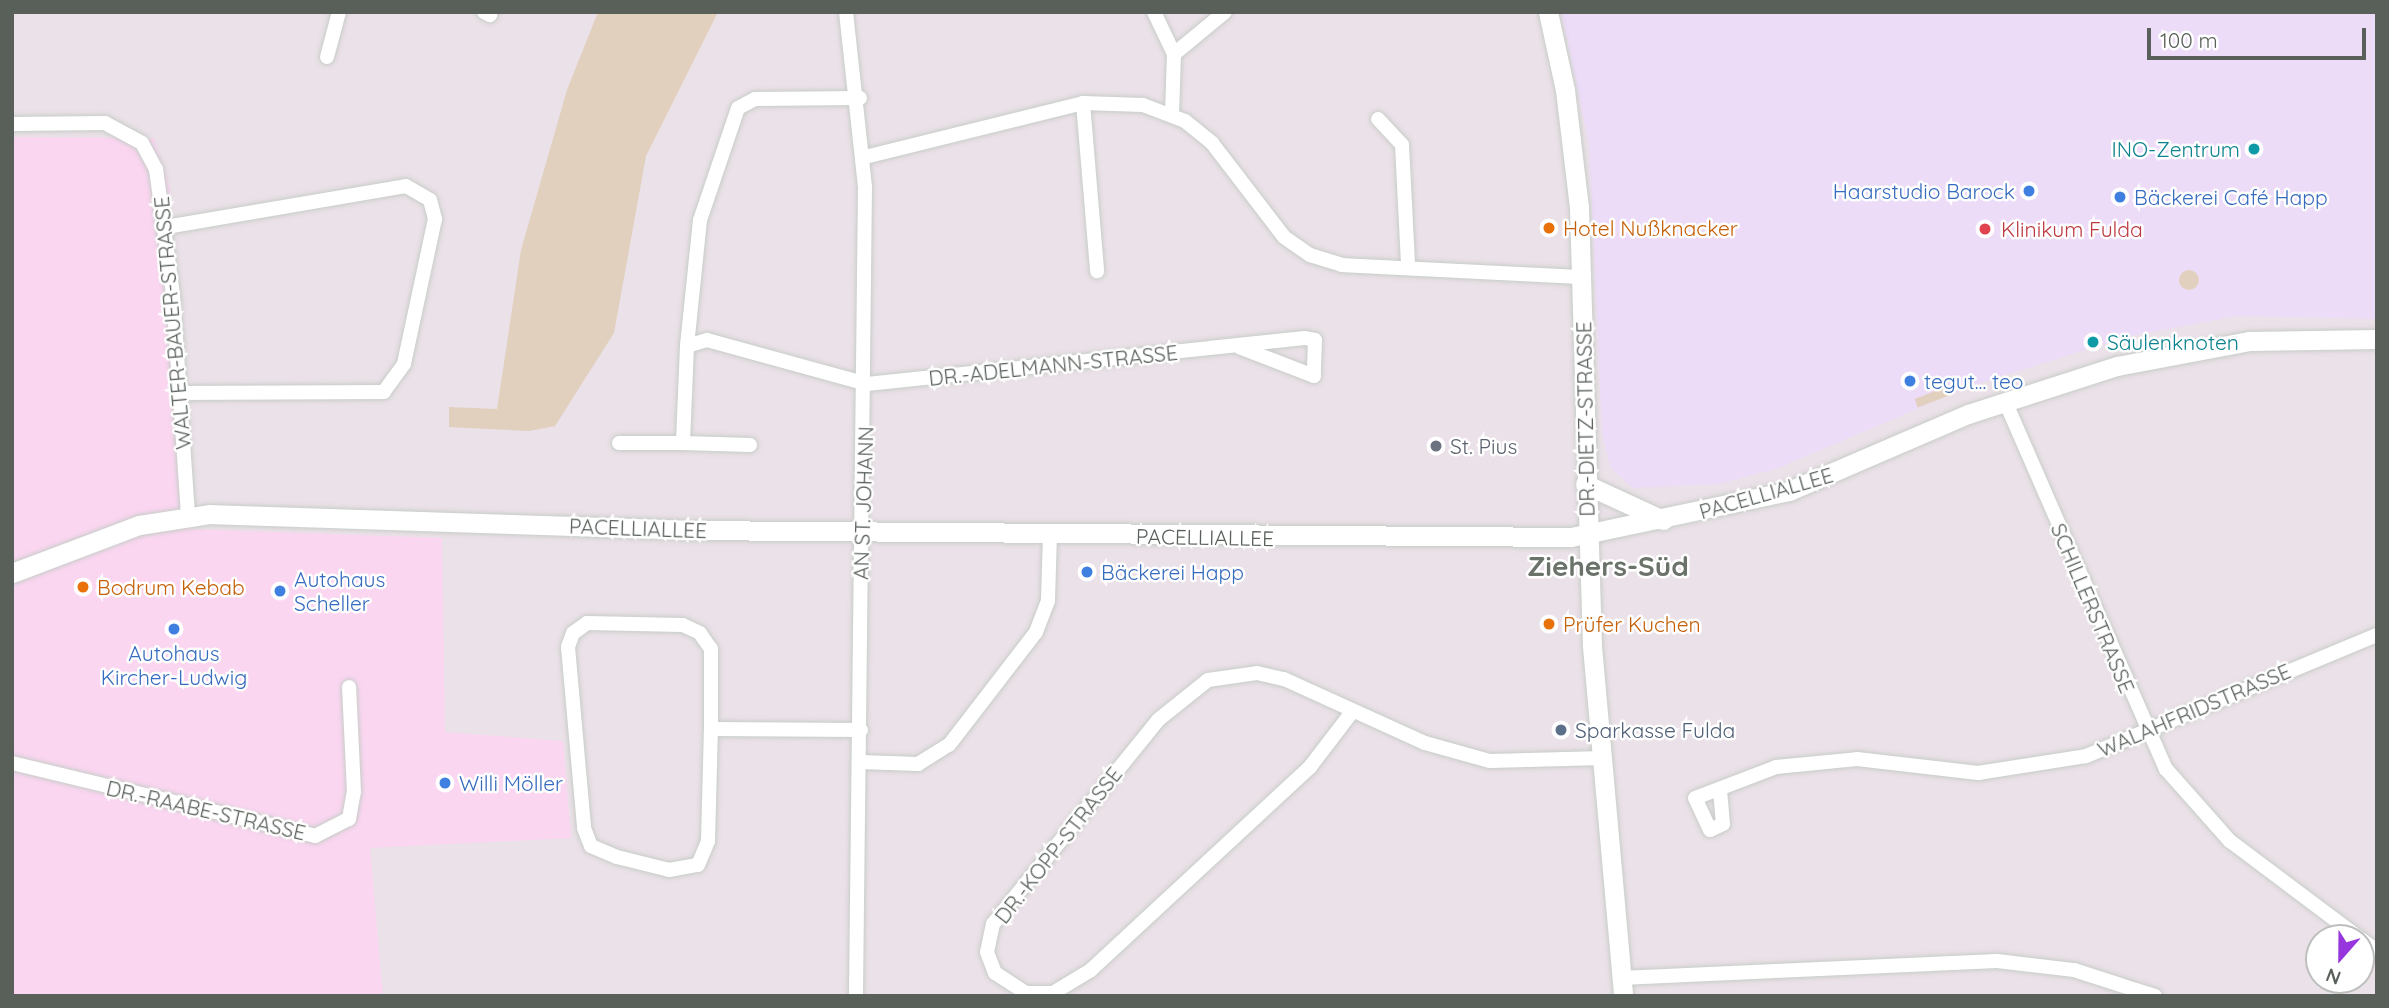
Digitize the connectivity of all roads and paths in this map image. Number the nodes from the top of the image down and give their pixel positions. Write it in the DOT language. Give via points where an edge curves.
graph roads {
  1 [pos="339,12"];
  2 [pos="846,12"];
  3 [pos="1154,12"];
  4 [pos="1224,12"];
  5 [pos="1548,12"];
  6 [pos="1174,54"];
  7 [pos="327,57"];
  8 [pos="860,97"];
  9 [pos="1083,103"];
  10 [pos="1172,114"];
  11 [pos="1378,119"];
  12 [pos="12,124"];
  13 [pos="865,157"];
  14 [pos="166,227"];
  15 [pos="1408,265"];
  16 [pos="1097,271"];
  17 [pos="1583,277"];
  18 [pos="2377,339"];
  19 [pos="687,346"];
  20 [pos="1239,347"];
  21 [pos="867,384"];
  22 [pos="181,393"];
  23 [pos="2005,401"];
  24 [pos="619,443"];
  25 [pos="682,443"];
  26 [pos="750,445"];
  27 [pos="1585,484"];
  28 [pos="188,515"];
  29 [pos="1664,520"];
  30 [pos="862,533"];
  31 [pos="1587,534"];
  32 [pos="1050,535"];
  33 [pos="12,573"];
  34 [pos="2377,635"];
  35 [pos="349,687"];
  36 [pos="1352,712"];
  37 [pos="711,729"];
  38 [pos="861,730"];
  39 [pos="2148,734"];
  40 [pos="1603,758"];
  41 [pos="860,762"];
  42 [pos="12,763"];
  43 [pos="1720,790"];
  44 [pos="2341,924"];
  45 [pos="1622,987"];
  46 [pos="856,996"];
  47 [pos="2155,996"];
  1 -- 7 [label="street"];
  2 -- 8 [label="street, AN ST. JOHANN"];
  3 -- 6 [label="street"];
  4 -- 6 [label="street"];
  5 -- 17 [label="main road, DR.-DIETZ-STRASSE" via="1572,141"];
  6 -- 10 [label="street"];
  8 -- 13 [label="street, AN ST. JOHANN"];
  8 -- 19 [label="street" via="755,99 738,108 700,220"];
  9 -- 10 [label="street" via="1116,100"];
  9 -- 13 [label="street"];
  9 -- 16 [label="street"];
  10 -- 15 [label="street" via="1212,143 1284,237 1310,255 1342,265"];
  11 -- 15 [label="street" via="1402,145"];
  12 -- 14 [label="street, WALTER-BAUER-STRASSE" via="105,123 142,143 156,169"];
  13 -- 21 [label="street, AN ST. JOHANN"];
  14 -- 22 [label="street, WALTER-BAUER-STRASSE"];
  14 -- 22 [label="street" via="406,186 430,200 435,219 404,364 384,392"];
  15 -- 17 [label="street"];
  17 -- 27 [label="main road, DR.-DIETZ-STRASSE"];
  18 -- 23 [label="main road, PACELLIALLEE" via="2291,338 2205,347"];
  19 -- 21 [label="street" via="708,340"];
  19 -- 25 [label="street"];
  20 -- 20 [label="street, DR.-ADELMANN-STRASSE" via="1315,340 1314,376 1287,370"];
  20 -- 21 [label="street, DR.-ADELMANN-STRASSE"];
  21 -- 30 [label="street, AN ST. JOHANN"];
  22 -- 28 [label="street, WALTER-BAUER-STRASSE"];
  23 -- 29 [label="main road, PACELLIALLEE" via="1789,491"];
  23 -- 39 [label="street, SCHILLERSTRASSE"];
  24 -- 25 [label="street"];
  25 -- 26 [label="street"];
  27 -- 29 [label="main road"];
  27 -- 31 [label="main road, DR.-DIETZ-STRASSE"];
  28 -- 30 [label="main road, PACELLIALLEE" via="296,513"];
  28 -- 33 [label="main road, PACELLIALLEE" via="74,546"];
  29 -- 31 [label="main road, PACELLIALLEE"];
  30 -- 32 [label="main road, PACELLIALLEE"];
  30 -- 38 [label="street, AN ST. JOHANN"];
  31 -- 32 [label="main road, PACELLIALLEE" via="1528,540"];
  31 -- 40 [label="main road, DR.-DIETZ-STRASSE"];
  32 -- 41 [label="street" via="1048,601 1036,632 949,746 918,764"];
  34 -- 39 [label="street, WALAHFRIDSTRASSE"];
  35 -- 42 [label="street, DR.-RAABE-STRASSE" via="354,792 349,819 316,836"];
  36 -- 36 [label="street, DR.-KOPP-STRASSE" via="1256,673 1228,674 1186,692 993,924 987,952 995,973 1026,993 1053,993 1091,970 1310,766"];
  36 -- 40 [label="street, DR.-KOPP-STRASSE" via="1435,747 1490,761"];
  37 -- 37 [label="street" via="708,841 698,866 669,870 591,846 584,828 570,673 573,633 587,623 683,625 700,633 711,649"];
  37 -- 38 [label="street"];
  38 -- 41 [label="street, AN ST. JOHANN"];
  39 -- 43 [label="street, WALAHFRIDSTRASSE" via="2035,768 1978,773 1828,760 1776,767"];
  39 -- 44 [label="street, SCHILLERSTRASSE" via="2212,824"];
  40 -- 45 [label="main road, DR.-DIETZ-STRASSE"];
  41 -- 46 [label="street, AN ST. JOHANN"];
  45 -- 47 [label="street" via="1997,961 2074,971"];
}
